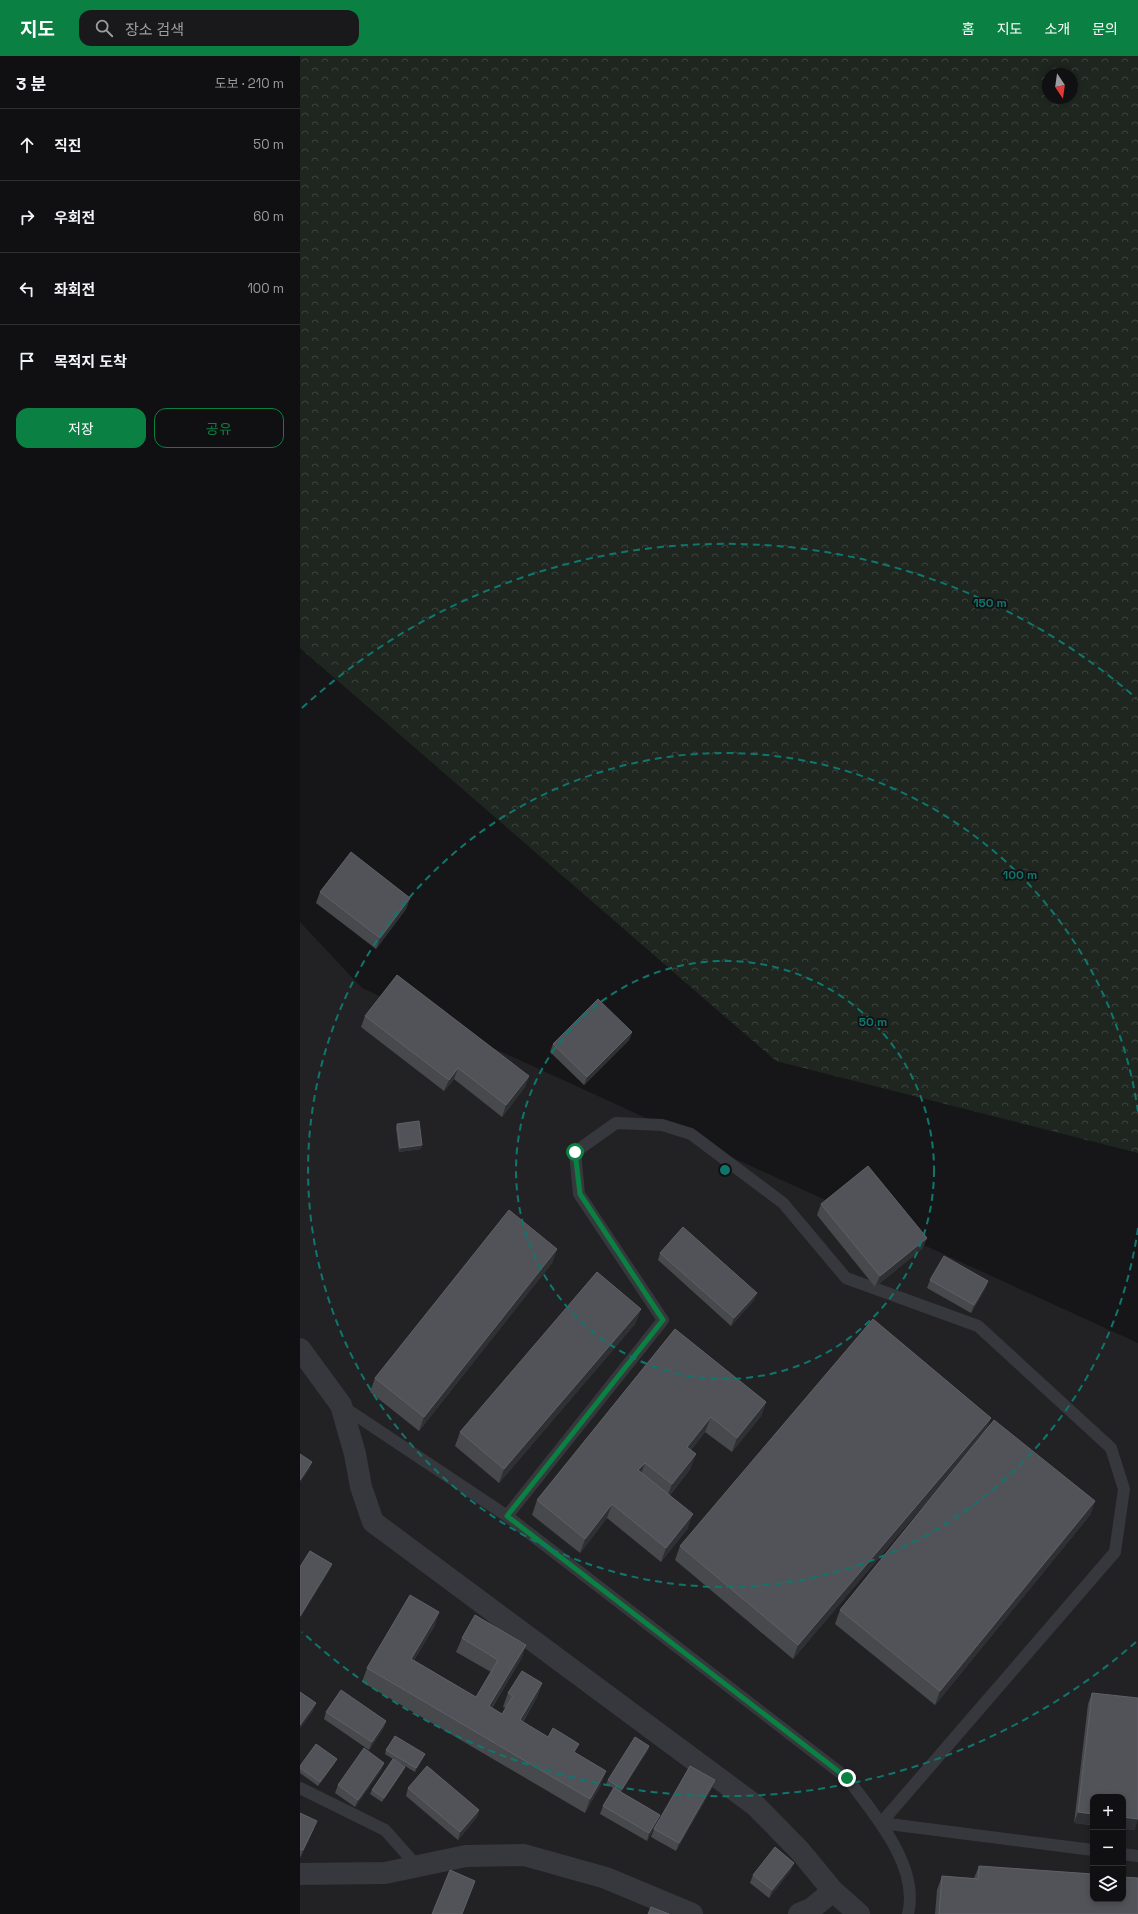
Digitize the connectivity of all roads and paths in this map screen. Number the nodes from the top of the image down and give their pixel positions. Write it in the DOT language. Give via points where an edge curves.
graph roads {
  1 [pos="300,1349"];
  2 [pos="341,1405"];
  3 [pos="507,1516"];
  4 [pos="300,1788"];
  5 [pos="881,1823"];
  6 [pos="1090,1850"];
  7 [pos="1126,1854"];
  8 [pos="1138,1856"];
  9 [pos="417,1866"];
  10 [pos="300,1874"];
  11 [pos="834,1890"];
  12 [pos="856,1911"];
  13 [pos="692,1914"];
  14 [pos="799,1914"];
  15 [pos="908,1914"];
  1 -- 2 [label="street"];
  2 -- 3 [label="lane"];
  2 -- 11 [label="street" via="361,1487 373,1522 756,1806"];
  3 -- 5 [label="lane" via="847,1778"];
  3 -- 5 [label="lane" via="663,1320 580,1194 575,1152 616,1122 662,1125 691,1134 783,1203 846,1278 978,1326 1111,1448 1124,1489 1116,1552"];
  4 -- 9 [label="lane" via="386,1830"];
  5 -- 6 [label="lane"];
  5 -- 15 [label="lane" via="905,1867 911,1901"];
  7 -- 8 [label="lane"];
  9 -- 10 [label="street" via="385,1873"];
  9 -- 13 [label="street" via="466,1856 524,1855 606,1878"];
  11 -- 12 [label="street"];
  11 -- 14 [label="street" via="811,1909"];
}
